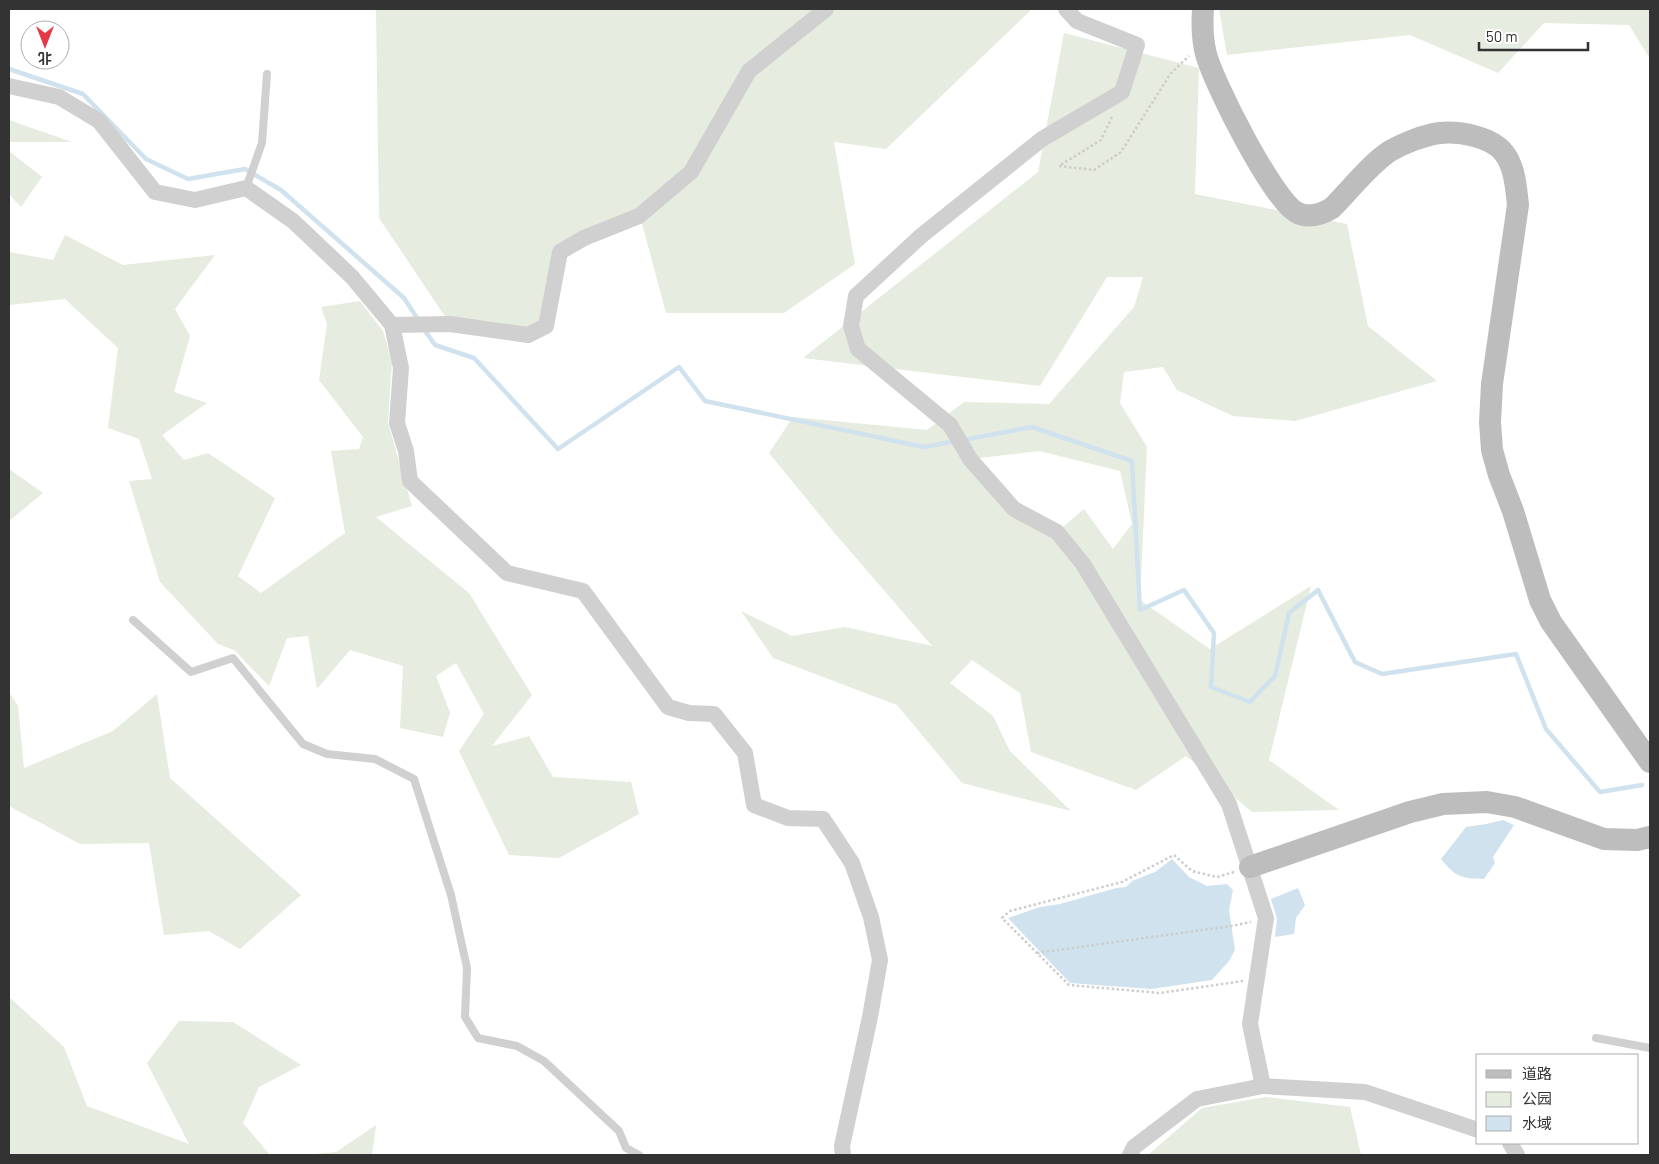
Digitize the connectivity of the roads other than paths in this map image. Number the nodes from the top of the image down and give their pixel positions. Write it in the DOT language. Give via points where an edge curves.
graph roads {
  1 [pos="826,9"];
  2 [pos="1066,9"];
  3 [pos="1203,9"];
  4 [pos="267,74"];
  5 [pos="9,86"];
  6 [pos="246,188"];
  7 [pos="392,325"];
  8 [pos="133,620"];
  9 [pos="1650,762"];
  10 [pos="1650,837"];
  11 [pos="1250,867"];
  12 [pos="1596,1038"];
  13 [pos="1650,1048"];
  14 [pos="1263,1086"];
  15 [pos="1476,1129"];
  16 [pos="1511,1144"];
  17 [pos="639,1155"];
  18 [pos="843,1155"];
  19 [pos="1130,1155"];
  20 [pos="1518,1155"];
  1 -- 7 [label="street" via="749,71 691,172 639,216 584,238 560,252 546,326 528,336 450,324"];
  2 -- 11 [label="street" via="1077,21 1137,45 1122,92 1042,138 921,236 856,296 851,326 858,350 950,425 970,459 1014,509 1057,532 1083,564 1229,804"];
  3 -- 9 [label="street" via="1203,42 1213,76 1243,135 1282,199 1297,212 1310,215 1332,208 1378,159 1423,138 1441,133 1464,134 1488,140 1505,154 1516,185 1518,205 1492,384 1492,450 1547,615"];
  4 -- 6 [label="lane" via="262,143"];
  5 -- 6 [label="street" via="60,96 99,121 155,192 195,200"];
  6 -- 7 [label="street" via="293,221 352,277"];
  7 -- 18 [label="street" via="401,368 397,423 406,451 410,481 507,573 583,591 668,707 689,713 714,714 745,753 754,805 788,818 822,819 852,863 871,917 880,960 842,1146"];
  8 -- 17 [label="lane" via="191,672 233,658 303,744 327,754 375,759 414,778 451,896 467,968 465,1017 478,1038 517,1046 544,1061 619,1131 626,1148"];
  10 -- 11 [label="street" via="1604,839 1515,807 1488,802 1443,804 1410,812"];
  11 -- 14 [label="street" via="1266,918 1250,1024"];
  12 -- 13 [label="lane"];
  14 -- 15 [label="street" via="1365,1092"];
  14 -- 19 [label="street" via="1197,1099 1134,1147"];
  16 -- 20 [label="street"];
}
